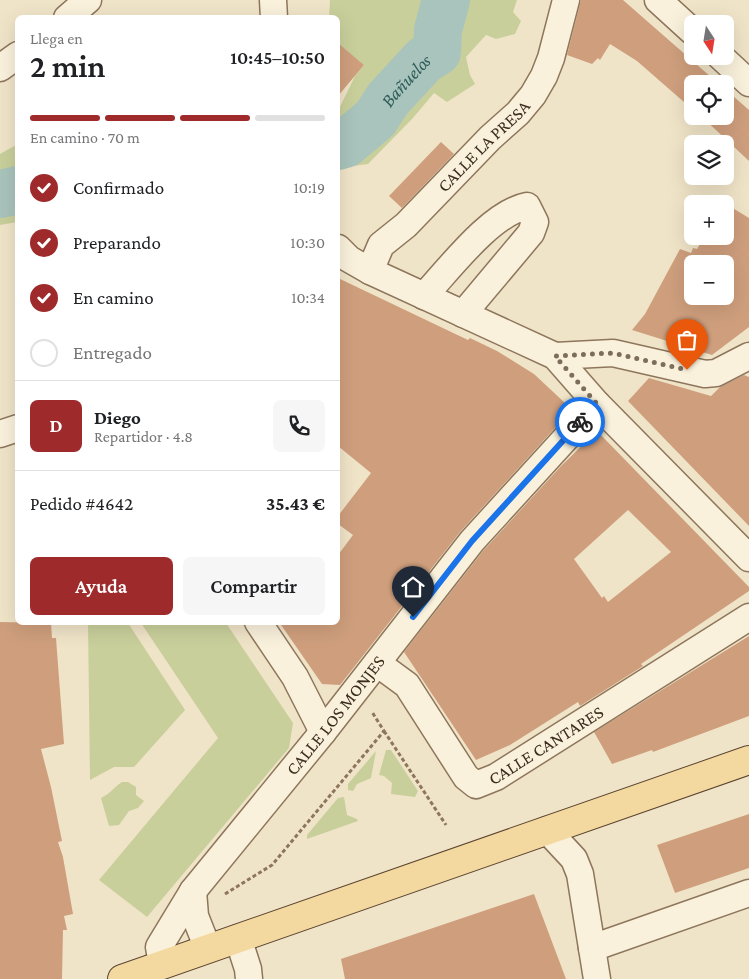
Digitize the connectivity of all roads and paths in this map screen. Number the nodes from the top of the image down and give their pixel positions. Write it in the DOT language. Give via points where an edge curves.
graph roads {
  1 [pos="88,0"];
  2 [pos="273,0"];
  3 [pos="566,0"];
  4 [pos="658,0"];
  5 [pos="70,15"];
  6 [pos="274,15"];
  7 [pos="684,24"];
  8 [pos="15,57"];
  9 [pos="730,65"];
  10 [pos="0,68"];
  11 [pos="749,83"];
  12 [pos="340,250"];
  13 [pos="370,271"];
  14 [pos="424,296"];
  15 [pos="463,314"];
  16 [pos="555,356"];
  17 [pos="749,356"];
  18 [pos="597,404"];
  19 [pos="15,429"];
  20 [pos="0,434"];
  21 [pos="749,558"];
  22 [pos="749,617"];
  23 [pos="260,625"];
  24 [pos="377,662"];
  25 [pos="379,706"];
  26 [pos="384,731"];
  27 [pos="323,732"];
  28 [pos="749,760"];
  29 [pos="446,825"];
  30 [pos="547,830"];
  31 [pos="221,890"];
  32 [pos="193,891"];
  33 [pos="749,893"];
  34 [pos="238,938"];
  35 [pos="592,948"];
  36 [pos="208,949"];
  37 [pos="162,964"];
  38 [pos="122,979"];
  39 [pos="249,979"];
  40 [pos="597,979"];
  1 -- 5 [label="street"];
  2 -- 6 [label="street"];
  3 -- 13 [label="street, CALLE LA PRESA" via="551,58 533,95 406,225 381,246"];
  4 -- 7 [label="street"];
  8 -- 10 [label="street"];
  9 -- 11 [label="street"];
  12 -- 13 [label="street"];
  13 -- 14 [label="street"];
  14 -- 15 [label="street"];
  14 -- 15 [label="street" via="496,220 514,208 527,206 535,222 531,233"];
  15 -- 16 [label="street"];
  16 -- 17 [label="street" via="613,353 705,374 716,373"];
  16 -- 18 [label="street"];
  18 -- 21 [label="street"];
  18 -- 24 [label="street, CALLE LOS MONJES" via="472,541"];
  19 -- 20 [label="street"];
  22 -- 24 [label="street, CALLE CANTARES" via="496,777 476,785 466,777 407,685"];
  23 -- 27 [label="street" via="295,676"];
  24 -- 27 [label="street, CALLE LOS MONJES"];
  25 -- 26 [label="path" via="372,711"];
  26 -- 29 [label="path"];
  26 -- 31 [label="path" via="272,866 226,895"];
  27 -- 32 [label="street, CALLE LOS MONJES"];
  28 -- 30 [label="main road"];
  30 -- 34 [label="main road"];
  30 -- 35 [label="street" via="574,859 580,874"];
  32 -- 36 [label="street" via="195,916"];
  32 -- 37 [label="street, CALLE LOS MONJES" via="159,947"];
  33 -- 35 [label="street"];
  34 -- 36 [label="main road"];
  34 -- 39 [label="street"];
  35 -- 40 [label="street"];
  36 -- 37 [label="main road"];
  37 -- 38 [label="main road"];
}
